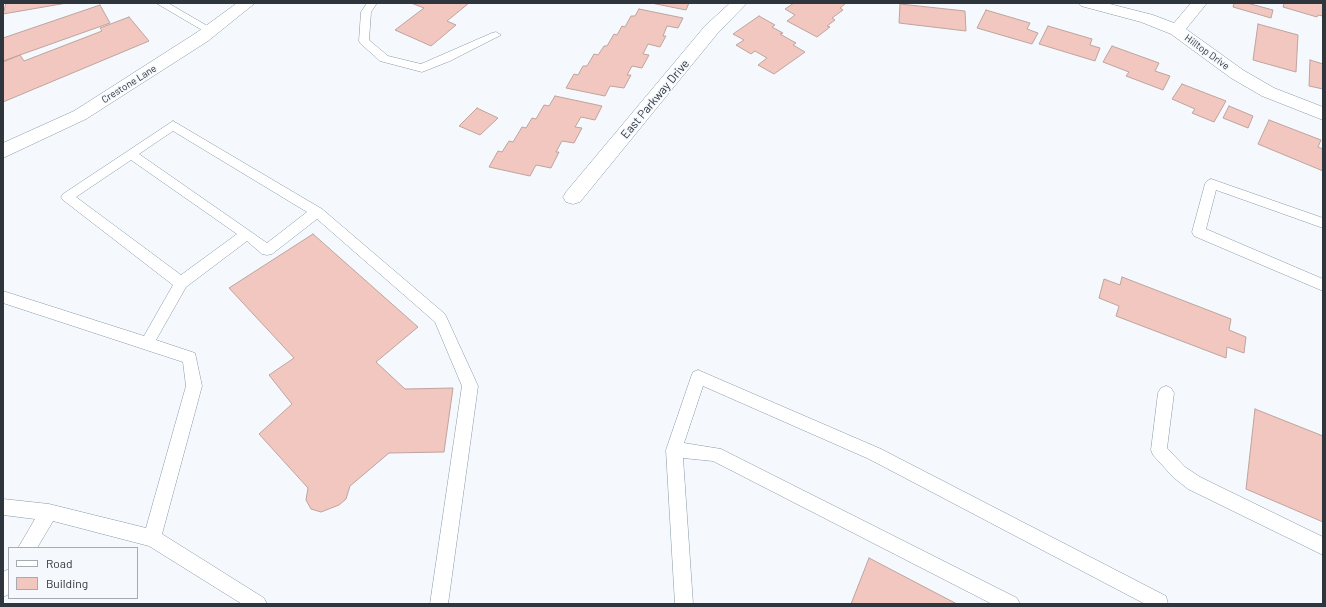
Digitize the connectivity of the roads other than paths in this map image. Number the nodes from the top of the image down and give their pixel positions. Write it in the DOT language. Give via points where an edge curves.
graph roads {
  1 [pos="247,3"];
  2 [pos="372,3"];
  3 [pos="739,3"];
  4 [pos="1087,3"];
  5 [pos="1199,3"];
  6 [pos="164,4"];
  7 [pos="1177,30"];
  8 [pos="211,31"];
  9 [pos="496,35"];
  10 [pos="1323,114"];
  11 [pos="3,151"];
  12 [pos="131,154"];
  13 [pos="573,197"];
  14 [pos="317,212"];
  15 [pos="1323,223"];
  16 [pos="247,234"];
  17 [pos="181,283"];
  18 [pos="1323,285"];
  19 [pos="3,297"];
  20 [pos="147,343"];
  21 [pos="1166,393"];
  22 [pos="674,450"];
  23 [pos="3,507"];
  24 [pos="49,512"];
  25 [pos="152,538"];
  26 [pos="1323,546"];
  27 [pos="29,547"];
  28 [pos="258,604"];
  29 [pos="439,604"];
  30 [pos="684,604"];
  31 [pos="1011,604"];
  32 [pos="1159,604"];
  1 -- 8 [label="street, Crestone Lane"];
  2 -- 9 [label="lane" via="366,12 364,41 384,59 422,68"];
  3 -- 13 [label="street, East Parkway Drive" via="711,30"];
  4 -- 7 [label="street, Hilltop Drive" via="1147,18"];
  5 -- 7 [label="street"];
  6 -- 8 [label="lane"];
  7 -- 10 [label="street, Hilltop Drive" via="1237,74 1262,88"];
  8 -- 11 [label="street, Crestone Lane" via="80,115"];
  12 -- 14 [label="lane" via="173,125"];
  12 -- 16 [label="lane"];
  12 -- 17 [label="lane" via="67,197"];
  14 -- 16 [label="lane" via="267,250"];
  14 -- 29 [label="lane" via="440,318 470,386"];
  15 -- 18 [label="lane" via="1211,184 1199,232"];
  16 -- 17 [label="lane"];
  17 -- 20 [label="lane"];
  19 -- 20 [label="lane"];
  20 -- 25 [label="lane" via="190,358 194,386"];
  21 -- 26 [label="lane" via="1159,450 1179,472 1194,483"];
  22 -- 30 [label="lane"];
  22 -- 31 [label="lane" via="715,454"];
  22 -- 32 [label="lane" via="698,377 875,454 1160,602"];
  23 -- 24 [label="lane"];
  24 -- 25 [label="lane"];
  24 -- 27 [label="lane"];
  25 -- 28 [label="lane"];
}
